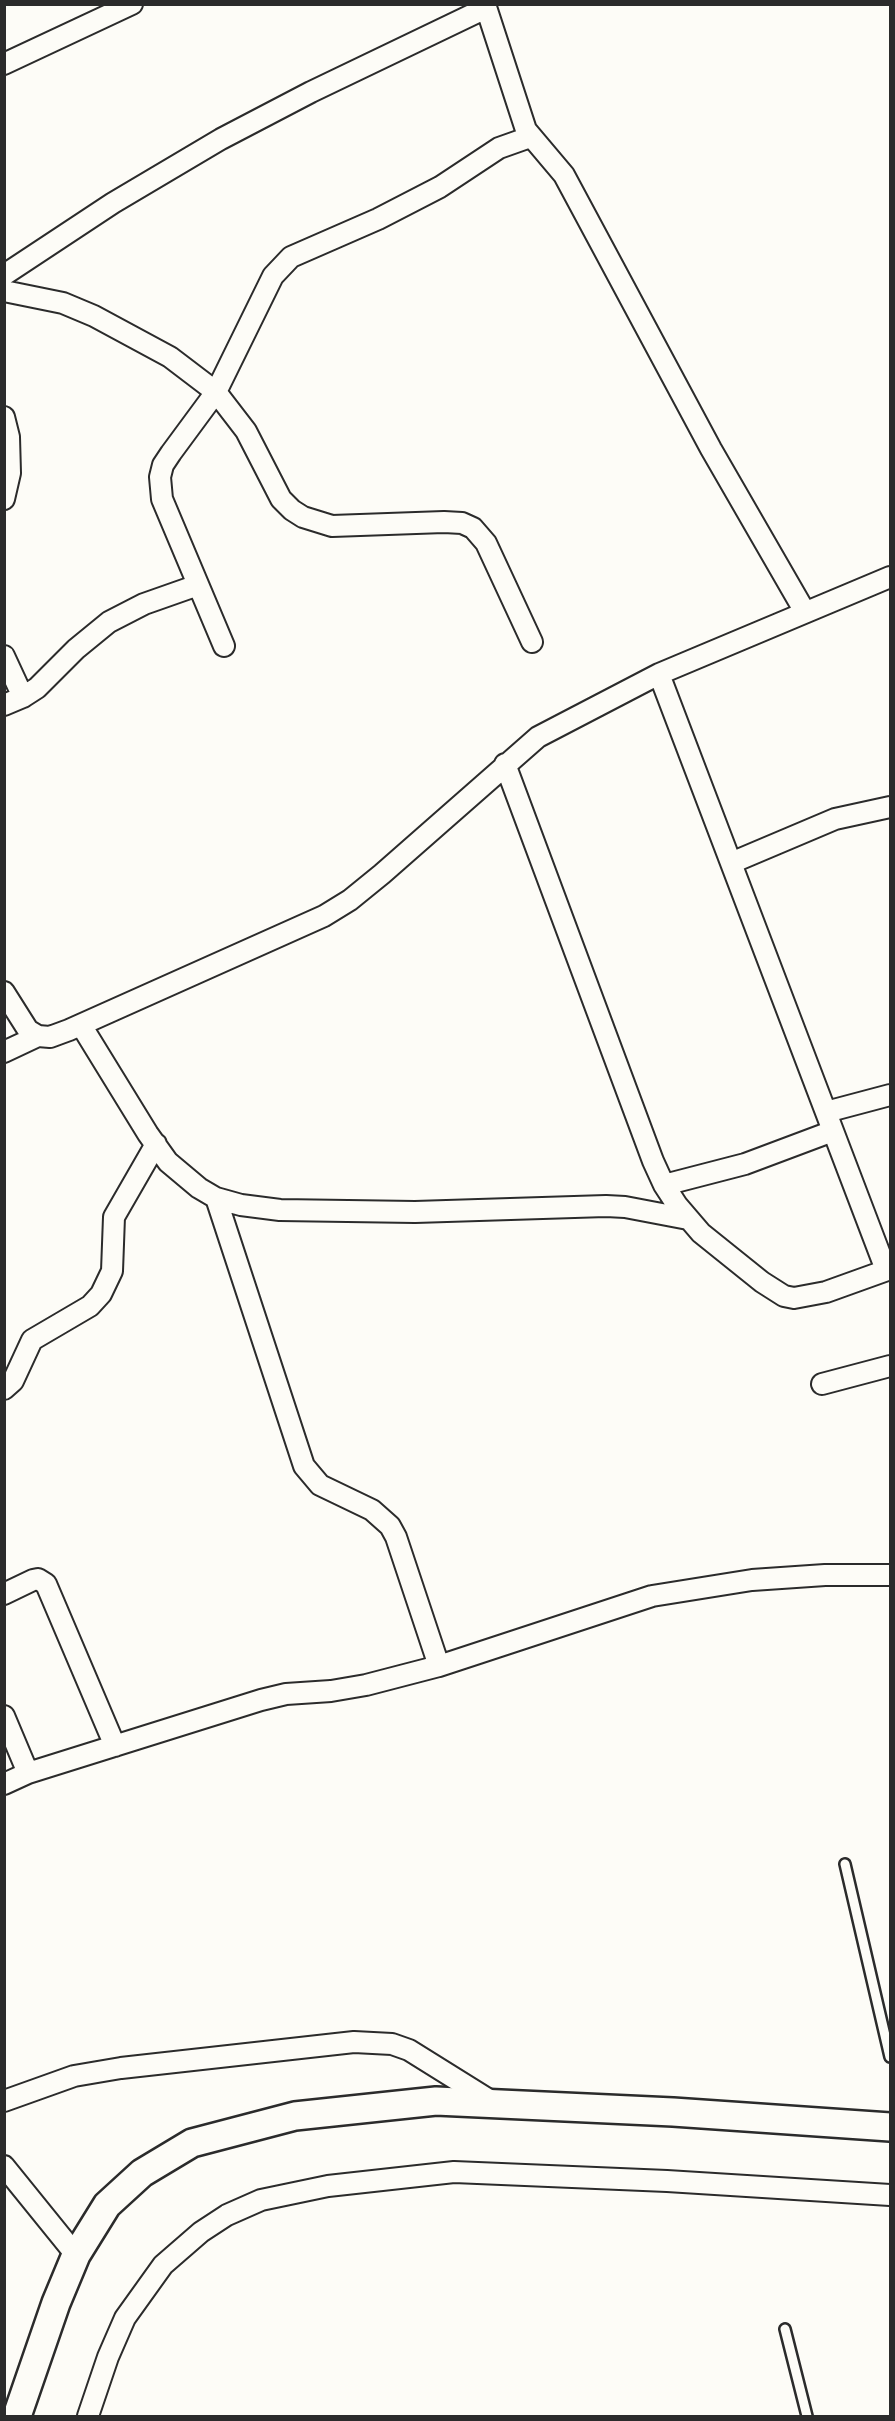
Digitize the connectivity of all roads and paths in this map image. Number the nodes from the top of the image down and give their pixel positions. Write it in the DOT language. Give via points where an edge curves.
graph roads {
  1 [pos="132,4"];
  2 [pos="485,6"];
  3 [pos="4,64"];
  4 [pos="530,137"];
  5 [pos="4,275"];
  6 [pos="4,291"];
  7 [pos="216,392"];
  8 [pos="4,417"];
  9 [pos="4,499"];
  10 [pos="891,577"];
  11 [pos="198,585"];
  12 [pos="805,612"];
  13 [pos="532,642"];
  14 [pos="224,646"];
  15 [pos="4,656"];
  16 [pos="659,674"];
  17 [pos="23,697"];
  18 [pos="4,705"];
  19 [pos="505,765"];
  20 [pos="891,807"];
  21 [pos="731,863"];
  22 [pos="4,992"];
  23 [pos="81,1025"];
  24 [pos="38,1036"];
  25 [pos="4,1053"];
  26 [pos="891,1095"];
  27 [pos="829,1121"];
  28 [pos="156,1144"];
  29 [pos="664,1185"];
  30 [pos="216,1198"];
  31 [pos="688,1219"];
  32 [pos="888,1269"];
  33 [pos="891,1366"];
  34 [pos="822,1384"];
  35 [pos="4,1389"];
  36 [pos="891,1575"];
  37 [pos="4,1594"];
  38 [pos="440,1666"];
  39 [pos="4,1716"];
  40 [pos="115,1746"];
  41 [pos="28,1773"];
  42 [pos="4,1784"];
  43 [pos="845,1864"];
  44 [pos="891,2057"];
  45 [pos="4,2100"];
  46 [pos="494,2103"];
  47 [pos="891,2127"];
  48 [pos="4,2166"];
  49 [pos="891,2195"];
  50 [pos="76,2255"];
  51 [pos="785,2329"];
  52 [pos="17,2416"];
  53 [pos="88,2416"];
  54 [pos="807,2416"];
  1 -- 3 [label="street"];
  2 -- 4 [label="street"];
  2 -- 5 [label="street" via="221,139 113,203"];
  4 -- 7 [label="street" via="499,148 398,210 291,257 273,276"];
  4 -- 12 [label="street" via="564,175 706,440"];
  6 -- 7 [label="street" via="63,303 94,316 170,357"];
  7 -- 11 [label="street" via="171,453 160,477 162,499"];
  7 -- 13 [label="street" via="246,431 281,499 303,517 332,526 444,522 473,528 486,543"];
  8 -- 9 [label="street" via="10,473"];
  10 -- 12 [label="street"];
  11 -- 14 [label="street"];
  11 -- 17 [label="street" via="144,604 109,622"];
  12 -- 16 [label="street"];
  15 -- 17 [label="street"];
  16 -- 19 [label="street" via="538,737"];
  16 -- 21 [label="street"];
  17 -- 18 [label="street"];
  19 -- 23 [label="street" via="382,874 324,916"];
  19 -- 29 [label="street"];
  20 -- 21 [label="street" via="835,819"];
  21 -- 27 [label="street"];
  22 -- 24 [label="street" via="28,1030"];
  23 -- 24 [label="street" via="50,1037"];
  23 -- 28 [label="street"];
  24 -- 25 [label="street"];
  26 -- 27 [label="street"];
  27 -- 29 [label="street" via="745,1164"];
  27 -- 32 [label="street"];
  28 -- 30 [label="street" via="183,1176"];
  28 -- 35 [label="street" via="114,1217 112,1271 101,1294 90,1306 32,1340 13,1381"];
  29 -- 31 [label="street"];
  30 -- 31 [label="street" via="280,1210 415,1212 606,1206"];
  30 -- 38 [label="street" via="304,1466 320,1485 372,1510 390,1526"];
  31 -- 32 [label="street" via="784,1296 826,1292"];
  33 -- 34 [label="street"];
  36 -- 38 [label="street" via="752,1580 652,1596"];
  37 -- 40 [label="street" via="33,1580 46,1584"];
  38 -- 40 [label="street" via="366,1685 261,1700"];
  39 -- 41 [label="street"];
  40 -- 41 [label="street"];
  41 -- 42 [label="street"];
  43 -- 44 [label="lane"];
  45 -- 46 [label="street" via="74,2076 121,2068 354,2042 392,2044 409,2050"];
  46 -- 47 [label="main road"];
  46 -- 50 [label="main road" via="436,2101 295,2116 192,2144 142,2173 107,2205"];
  48 -- 50 [label="street"];
  49 -- 53 [label="street" via="454,2172 328,2186 261,2200 201,2232 163,2265 125,2318"];
  50 -- 52 [label="main road"];
  51 -- 54 [label="lane"];
}
